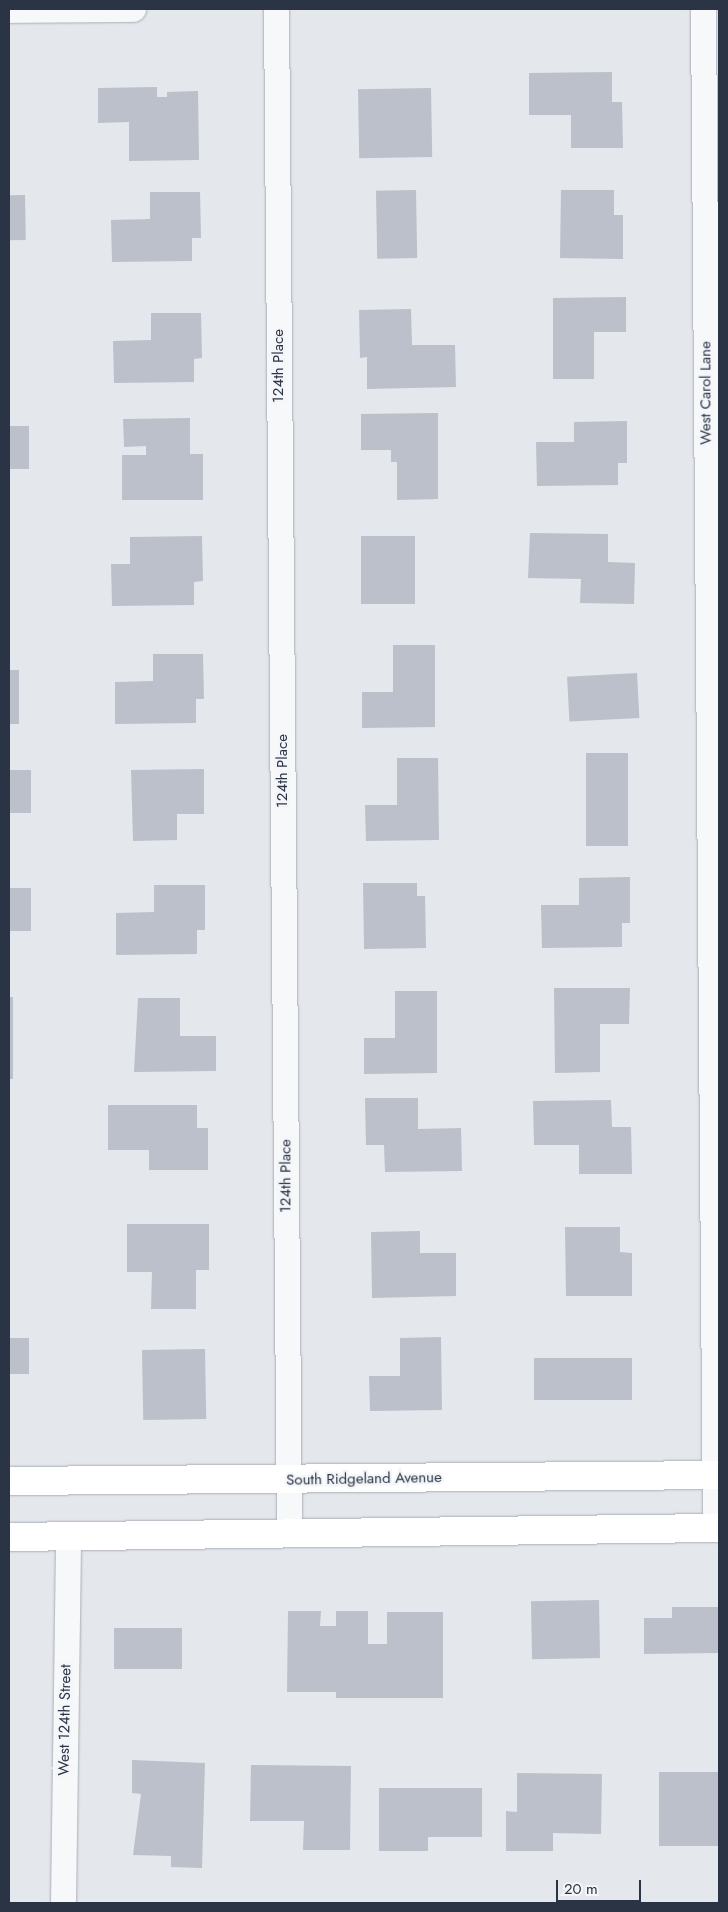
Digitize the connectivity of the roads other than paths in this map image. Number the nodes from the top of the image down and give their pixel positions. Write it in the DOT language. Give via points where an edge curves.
graph roads {
  1 [pos="133,9"];
  2 [pos="276,9"];
  3 [pos="703,9"];
  4 [pos="9,10"];
  5 [pos="717,1475"];
  6 [pos="288,1480"];
  7 [pos="9,1481"];
  8 [pos="717,1528"];
  9 [pos="289,1533"];
  10 [pos="68,1536"];
  11 [pos="9,1537"];
  12 [pos="63,1903"];
  1 -- 4 [label="street"];
  2 -- 6 [label="street, 124th Place"];
  3 -- 5 [label="street, West Carol Lane"];
  5 -- 6 [label="main road, South Ridgeland Avenue"];
  5 -- 8 [label="street, West Carol Lane"];
  6 -- 7 [label="main road, South Ridgeland Avenue"];
  6 -- 9 [label="street, 124th Place"];
  8 -- 9 [label="main road"];
  9 -- 10 [label="main road"];
  10 -- 11 [label="main road"];
  10 -- 12 [label="street, West 124th Street"];
}
